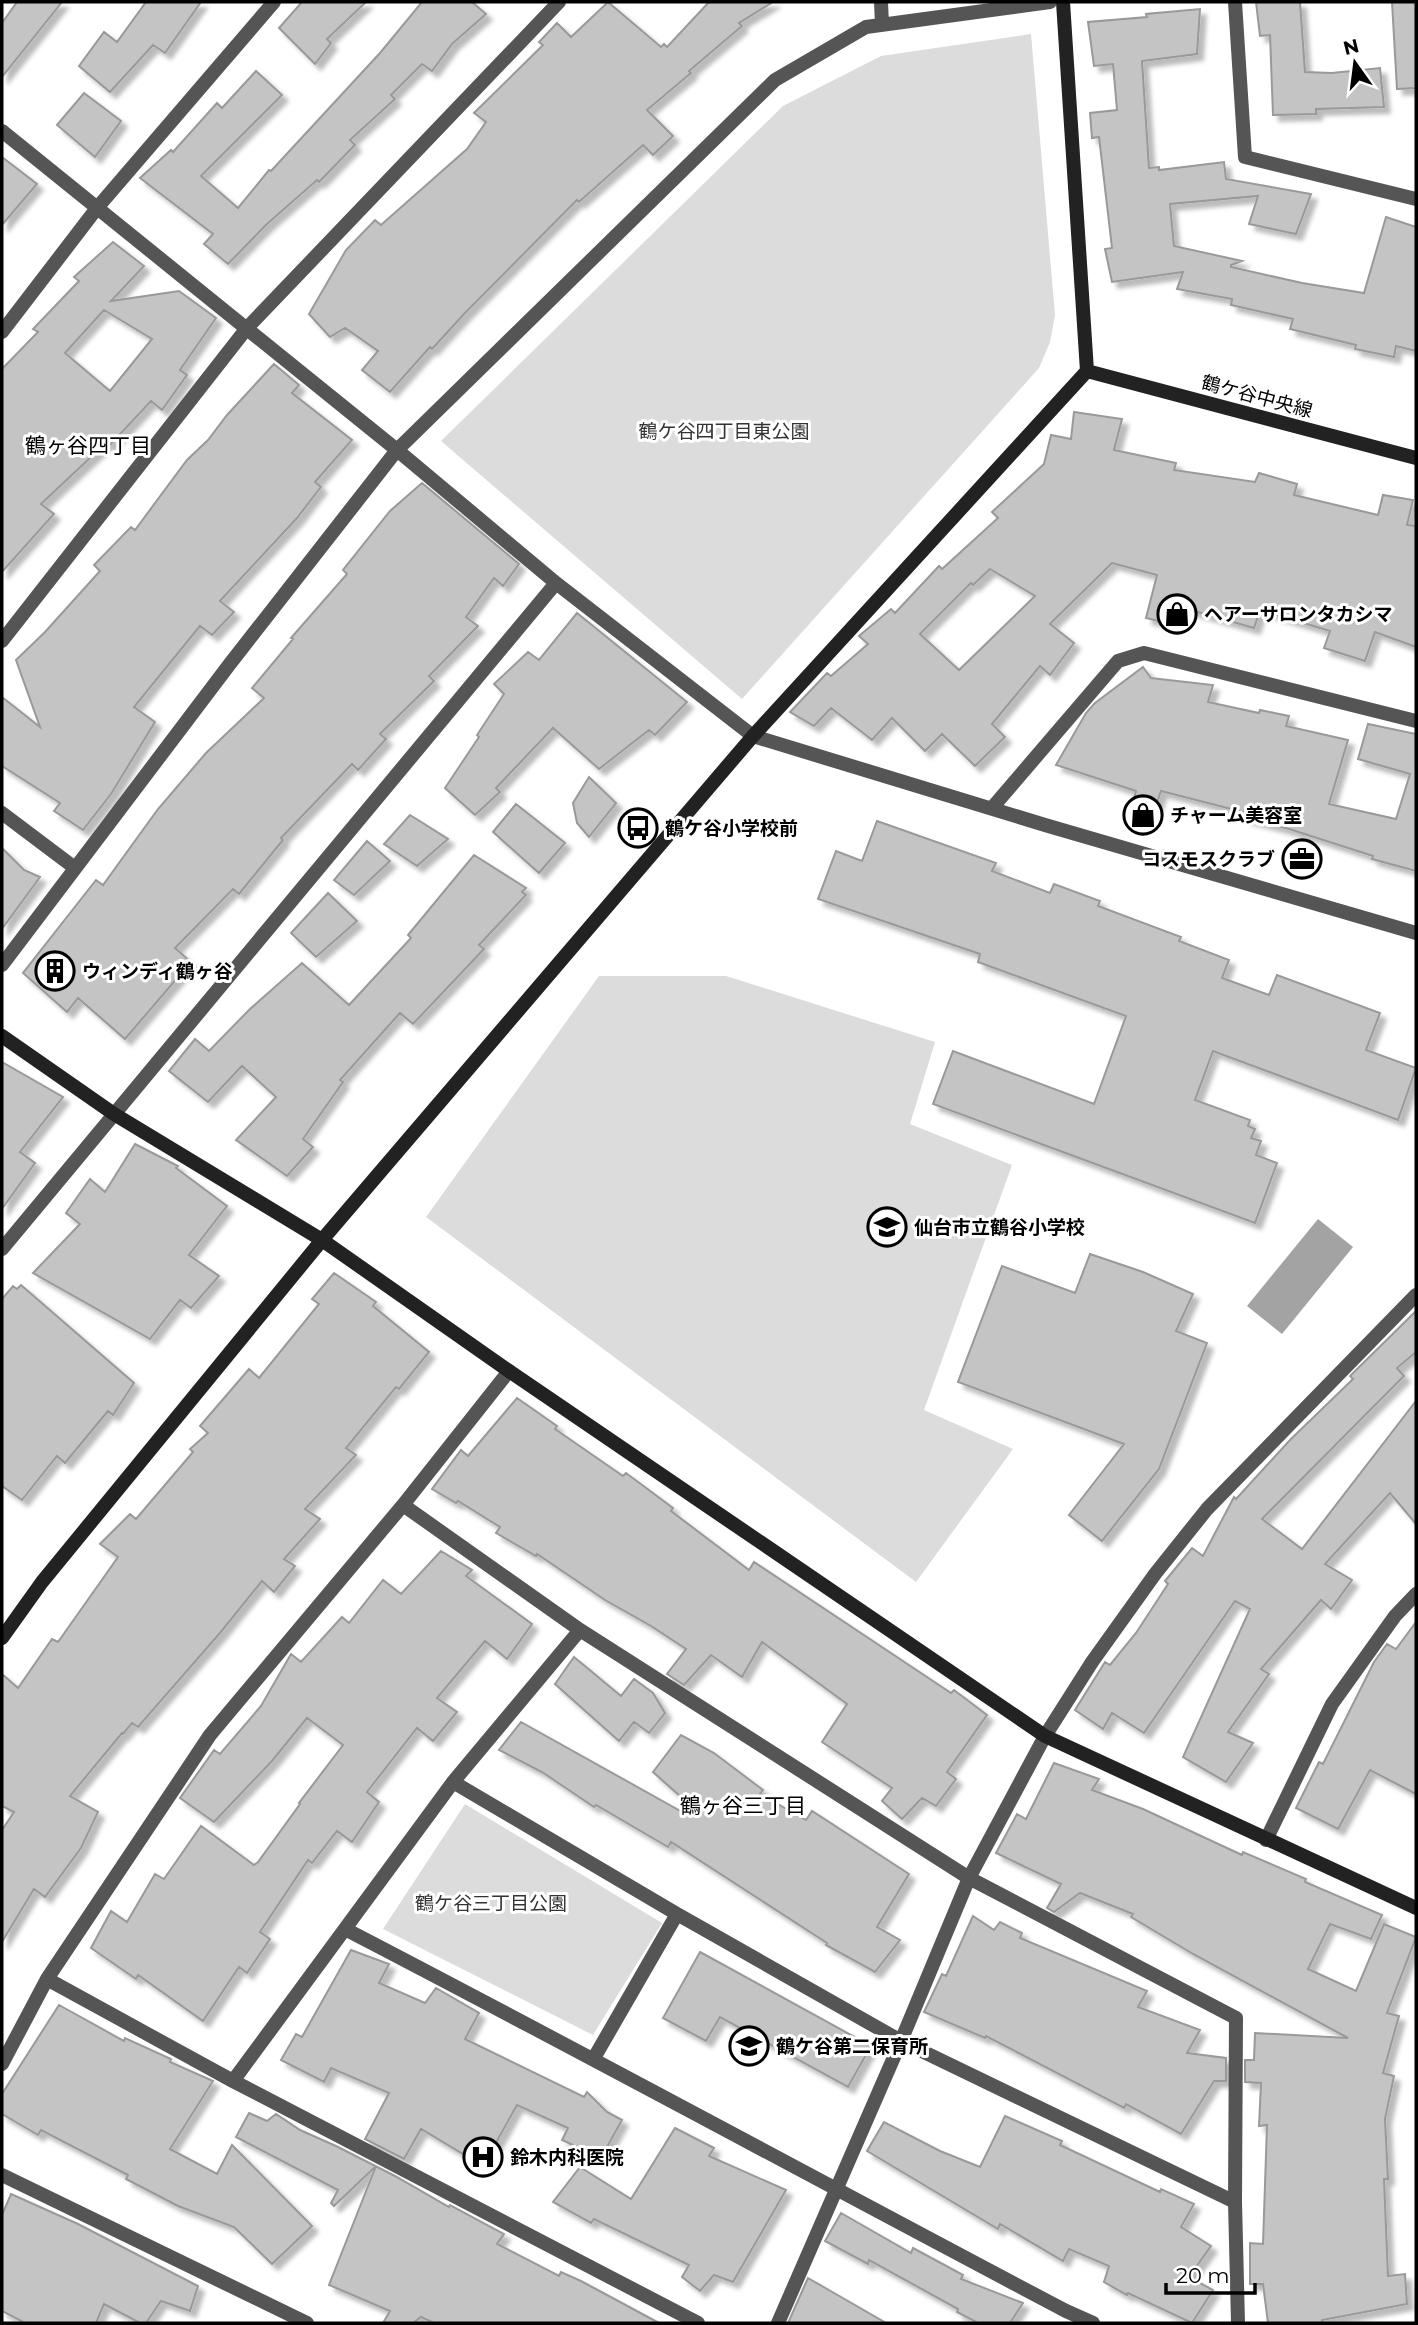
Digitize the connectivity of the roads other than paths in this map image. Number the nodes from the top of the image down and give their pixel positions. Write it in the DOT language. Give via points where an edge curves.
graph roads {
  1 [pos="274,2"];
  2 [pos="559,2"];
  3 [pos="881,2"];
  4 [pos="1050,2"];
  5 [pos="1063,2"];
  6 [pos="1235,2"];
  7 [pos="882,25"];
  8 [pos="2,131"];
  9 [pos="1416,199"];
  10 [pos="97,208"];
  11 [pos="247,328"];
  12 [pos="2,332"];
  13 [pos="1087,371"];
  14 [pos="397,450"];
  15 [pos="1416,458"];
  16 [pos="556,583"];
  17 [pos="2,641"];
  18 [pos="1416,722"];
  19 [pos="753,736"];
  20 [pos="992,808"];
  21 [pos="2,813"];
  22 [pos="75,868"];
  23 [pos="1416,933"];
  24 [pos="2,965"];
  25 [pos="2,1036"];
  26 [pos="114,1114"];
  27 [pos="322,1240"];
  28 [pos="2,1249"];
  29 [pos="1416,1295"];
  30 [pos="509,1371"];
  31 [pos="403,1504"];
  32 [pos="1416,1594"];
  33 [pos="580,1630"];
  34 [pos="2,1638"];
  35 [pos="1045,1736"];
  36 [pos="453,1782"];
  37 [pos="1266,1840"];
  38 [pos="969,1878"];
  39 [pos="1416,1908"];
  40 [pos="677,1914"];
  41 [pos="345,1929"];
  42 [pos="47,1979"];
  43 [pos="901,2042"];
  44 [pos="594,2058"];
  45 [pos="2,2064"];
  46 [pos="233,2081"];
  47 [pos="2,2175"];
  48 [pos="836,2190"];
  49 [pos="1235,2202"];
  50 [pos="307,2323"];
  51 [pos="698,2323"];
  52 [pos="778,2323"];
  53 [pos="1093,2323"];
  54 [pos="1238,2323"];
  1 -- 10 [label="street"];
  2 -- 11 [label="street"];
  3 -- 7 [label="street"];
  4 -- 7 [label="street"];
  5 -- 13 [label="street"];
  6 -- 9 [label="street" via="1245,157"];
  7 -- 14 [label="street" via="866,27 775,80"];
  8 -- 10 [label="street"];
  10 -- 11 [label="street"];
  10 -- 12 [label="street"];
  11 -- 14 [label="street"];
  11 -- 17 [label="street"];
  13 -- 15 [label="street, 鶴ケ谷中央線"];
  13 -- 19 [label="street"];
  14 -- 16 [label="street"];
  14 -- 22 [label="street"];
  16 -- 19 [label="street"];
  16 -- 26 [label="street"];
  18 -- 20 [label="street" via="1144,653 1118,661"];
  19 -- 20 [label="street"];
  19 -- 27 [label="street"];
  20 -- 23 [label="street"];
  21 -- 22 [label="street"];
  22 -- 24 [label="street"];
  25 -- 26 [label="street"];
  26 -- 27 [label="street"];
  26 -- 28 [label="street"];
  27 -- 30 [label="street"];
  27 -- 34 [label="street" via="41,1582"];
  29 -- 35 [label="street" via="1207,1509 1092,1662"];
  30 -- 31 [label="street"];
  30 -- 35 [label="street"];
  31 -- 33 [label="street"];
  31 -- 42 [label="street" via="210,1735"];
  32 -- 37 [label="street" via="1332,1704"];
  33 -- 36 [label="street"];
  33 -- 38 [label="street"];
  35 -- 37 [label="street"];
  35 -- 38 [label="street"];
  36 -- 40 [label="street"];
  36 -- 41 [label="street"];
  37 -- 39 [label="street"];
  38 -- 43 [label="street"];
  38 -- 49 [label="street" via="1236,2018"];
  40 -- 43 [label="street"];
  40 -- 44 [label="street"];
  41 -- 44 [label="street"];
  41 -- 46 [label="street"];
  42 -- 45 [label="street"];
  42 -- 46 [label="street"];
  43 -- 48 [label="street"];
  43 -- 49 [label="street"];
  44 -- 48 [label="street"];
  46 -- 51 [label="street"];
  47 -- 50 [label="street"];
  48 -- 52 [label="street"];
  48 -- 53 [label="street"];
  49 -- 54 [label="street"];
}
